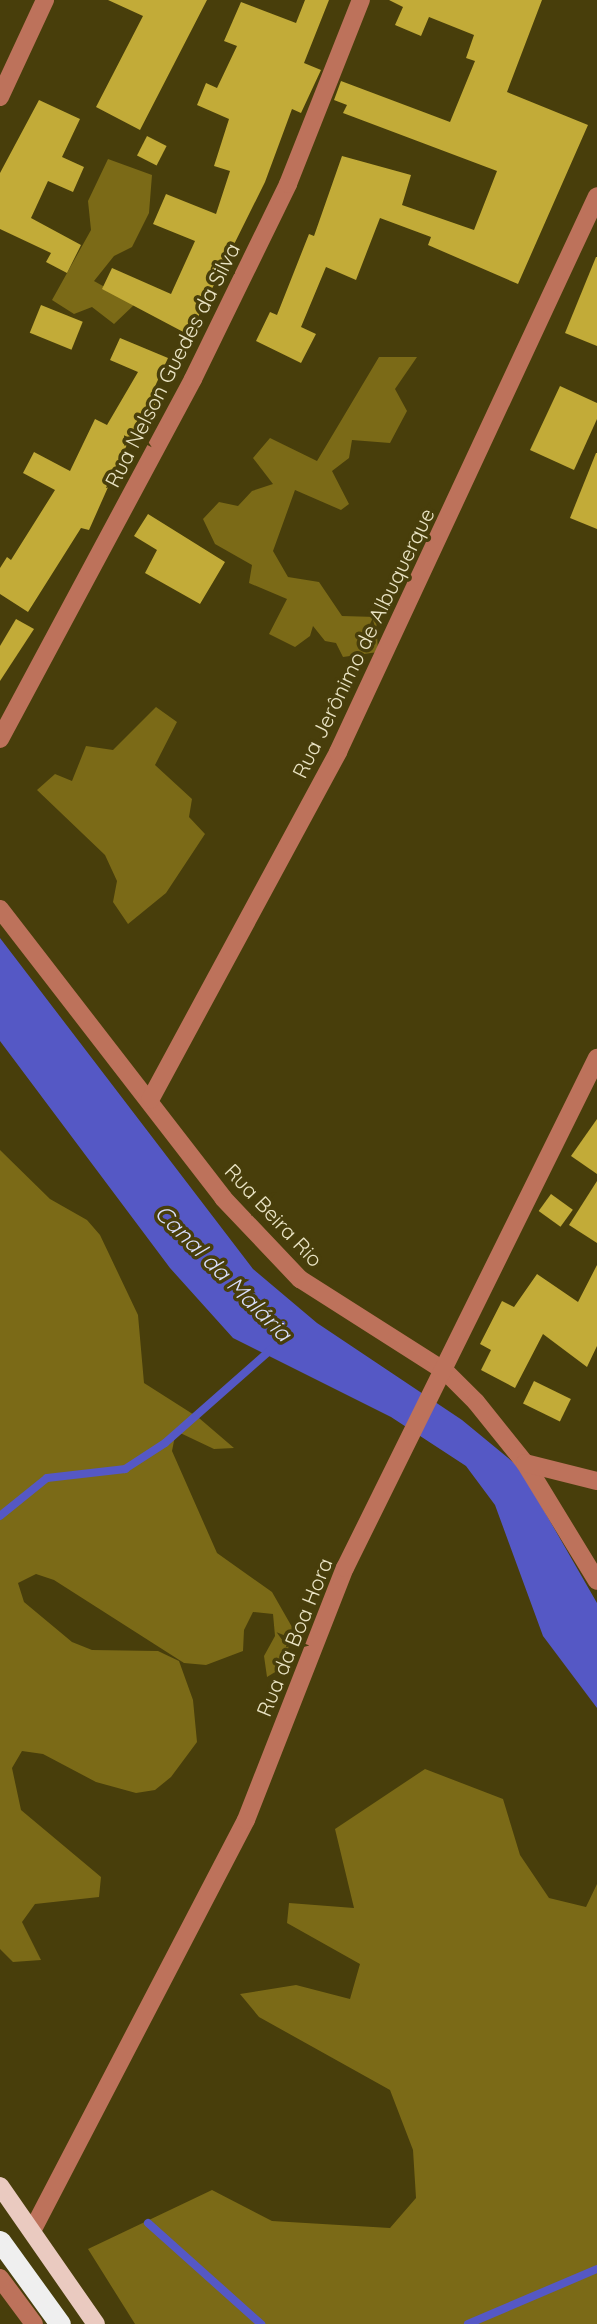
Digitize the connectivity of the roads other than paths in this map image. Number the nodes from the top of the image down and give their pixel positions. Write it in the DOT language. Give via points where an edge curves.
graph roads {
  1 [pos="45,0"];
  2 [pos="360,0"];
  3 [pos="0,97"];
  4 [pos="597,196"];
  5 [pos="0,739"];
  6 [pos="0,909"];
  7 [pos="595,1066"];
  8 [pos="150,1100"];
  9 [pos="446,1372"];
  10 [pos="525,1463"];
  11 [pos="597,1481"];
  12 [pos="597,1581"];
  13 [pos="0,2186"];
  14 [pos="32,2231"];
  15 [pos="0,2241"];
  16 [pos="0,2278"];
  17 [pos="34,2324"];
  18 [pos="60,2324"];
  19 [pos="96,2324"];
  1 -- 3 [label="street"];
  2 -- 5 [label="street, Rua Nelson Guedes da Silva" via="276,209 193,379"];
  4 -- 8 [label="street, Rua Jerônimo de Albuquerque" via="338,752"];
  6 -- 8 [label="street, Rua Beira Rio"];
  7 -- 9 [label="street, Rua da Boa Hora"];
  8 -- 9 [label="street, Rua Beira Rio" via="223,1198 300,1279"];
  9 -- 10 [label="street, Rua Beira Rio"];
  9 -- 14 [label="street, Rua da Boa Hora" via="345,1569 246,1820"];
  10 -- 11 [label="street"];
  10 -- 12 [label="street, Rua Beira Rio"];
  13 -- 14 [label="main road"];
  14 -- 19 [label="main road"];
  15 -- 18 [label="highway"];
  16 -- 17 [label="street"];
}
